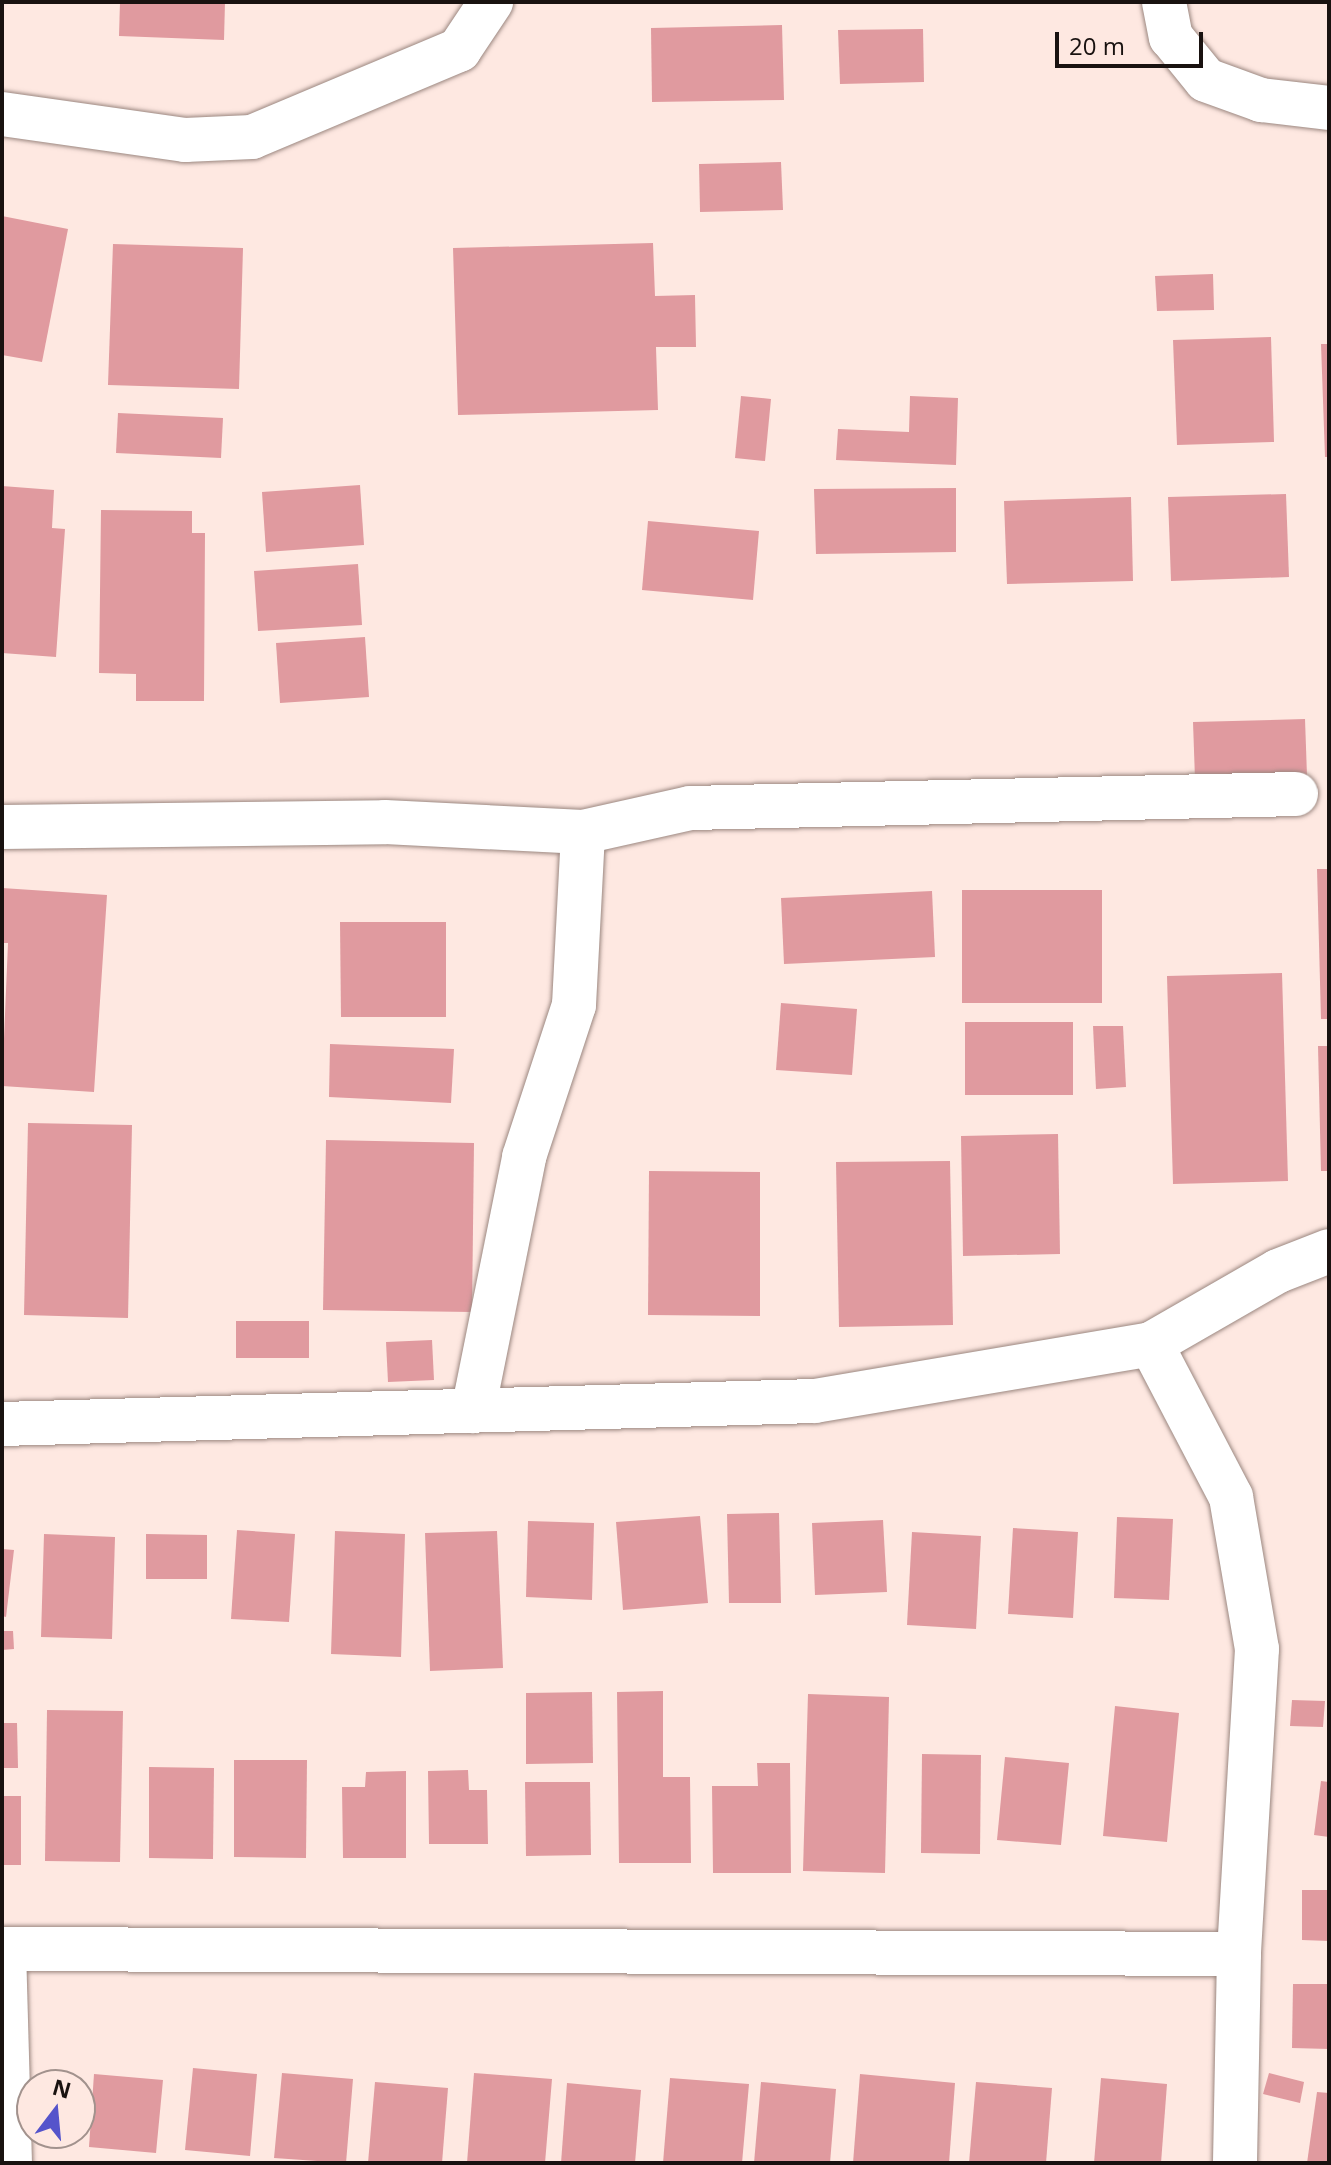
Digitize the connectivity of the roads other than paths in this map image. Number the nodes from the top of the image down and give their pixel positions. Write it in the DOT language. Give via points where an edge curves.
graph roads {
  1 [pos="491,2"];
  2 [pos="1164,2"];
  3 [pos="1329,108"];
  4 [pos="2,114"];
  5 [pos="1296,794"];
  6 [pos="2,827"];
  7 [pos="583,832"];
  8 [pos="1329,1251"];
  9 [pos="1151,1344"];
  10 [pos="473,1411"];
  11 [pos="2,1424"];
  12 [pos="3,1949"];
  13 [pos="1239,1954"];
  14 [pos="10,2163"];
  15 [pos="1235,2163"];
  1 -- 4 [label="street" via="459,50 252,137 185,140"];
  2 -- 3 [label="street" via="1171,37 1206,80 1261,100"];
  5 -- 7 [label="street" via="690,808"];
  6 -- 7 [label="street" via="385,822"];
  7 -- 10 [label="street" via="574,1005 524,1157"];
  8 -- 9 [label="street" via="1278,1271"];
  9 -- 10 [label="street" via="815,1401"];
  9 -- 13 [label="street" via="1231,1497 1257,1649"];
  10 -- 11 [label="street"];
  12 -- 13 [label="street"];
  12 -- 14 [label="street"];
  13 -- 15 [label="street"];
}
